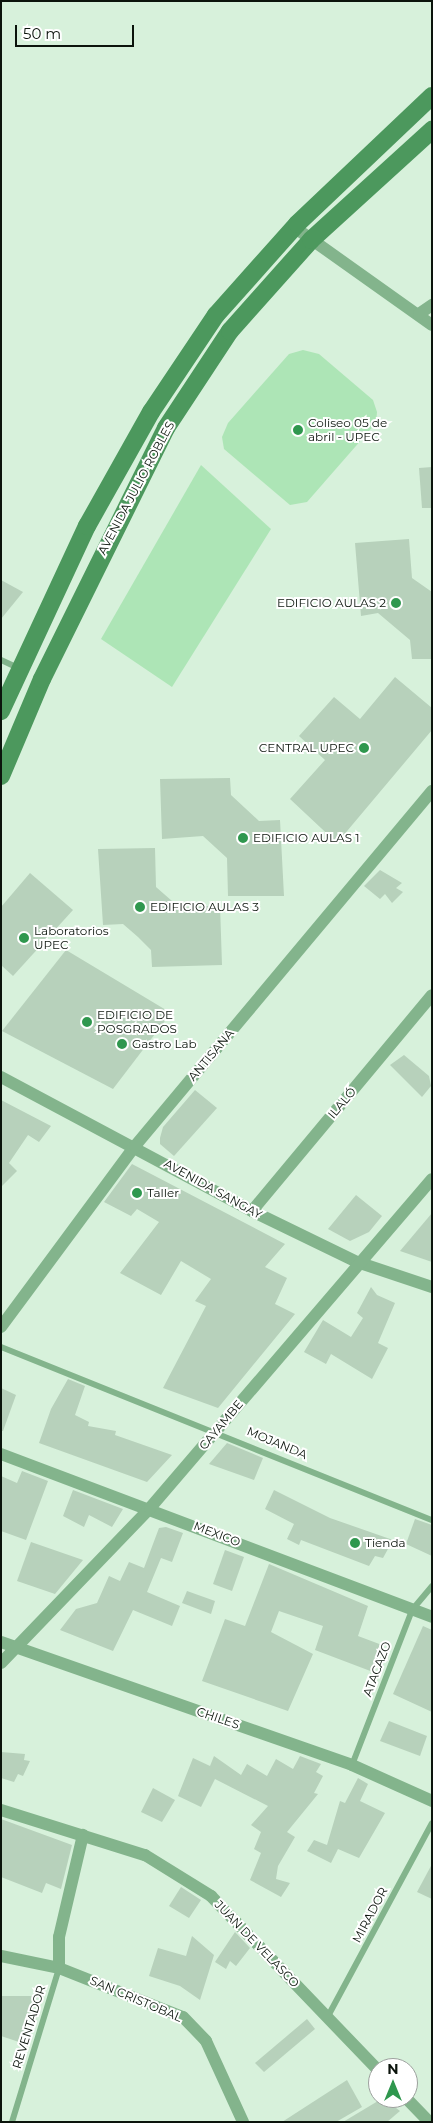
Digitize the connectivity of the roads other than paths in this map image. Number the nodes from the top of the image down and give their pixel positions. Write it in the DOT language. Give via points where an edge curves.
graph roads {
  1 [pos="432,96"];
  2 [pos="432,130"];
  3 [pos="294,227"];
  4 [pos="311,240"];
  5 [pos="432,305"];
  6 [pos="419,314"];
  7 [pos="432,325"];
  8 [pos="1,660"];
  9 [pos="19,668"];
  10 [pos="1,711"];
  11 [pos="1,776"];
  12 [pos="431,793"];
  13 [pos="432,995"];
  14 [pos="1,1077"];
  15 [pos="135,1146"];
  16 [pos="432,1179"];
  17 [pos="252,1211"];
  18 [pos="357,1262"];
  19 [pos="432,1287"];
  20 [pos="1,1327"];
  21 [pos="1,1347"];
  22 [pos="217,1430"];
  23 [pos="1,1454"];
  24 [pos="150,1508"];
  25 [pos="432,1520"];
  26 [pos="432,1586"];
  27 [pos="412,1610"];
  28 [pos="432,1617"];
  29 [pos="1,1642"];
  30 [pos="17,1648"];
  31 [pos="1,1664"];
  32 [pos="352,1765"];
  33 [pos="432,1801"];
  34 [pos="1,1810"];
  35 [pos="432,1823"];
  36 [pos="83,1835"];
  37 [pos="1,1956"];
  38 [pos="59,1968"];
  39 [pos="327,2018"];
  40 [pos="368,2060"];
  41 [pos="416,2108"];
  42 [pos="12,2122"];
  43 [pos="243,2122"];
  44 [pos="429,2122"];
  1 -- 3 [label="main road, AVENIDA JULIO ROBLES"];
  2 -- 4 [label="main road, AVENIDA JULIO ROBLES"];
  3 -- 4 [label="street"];
  3 -- 9 [label="main road, AVENIDA JULIO ROBLES" via="216,315 151,412 87,526"];
  4 -- 6 [label="street"];
  4 -- 11 [label="main road, AVENIDA JULIO ROBLES" via="230,332 166,428 42,679"];
  5 -- 6 [label="street"];
  6 -- 7 [label="street"];
  8 -- 9 [label="lane"];
  9 -- 10 [label="main road, AVENIDA JULIO ROBLES"];
  12 -- 15 [label="street, ANTISANA"];
  13 -- 17 [label="street, ILALÓ"];
  14 -- 15 [label="street, AVENIDA SANGAY"];
  15 -- 17 [label="street, AVENIDA SANGAY"];
  15 -- 20 [label="street, ANTISANA"];
  16 -- 18 [label="street, CAYAMBE"];
  17 -- 18 [label="street, AVENIDA SANGAY"];
  18 -- 19 [label="street, AVENIDA SANGAY"];
  18 -- 22 [label="street, CAYAMBE"];
  21 -- 22 [label="lane, MOJANDA"];
  22 -- 24 [label="street, CAYAMBE"];
  22 -- 25 [label="lane, MOJANDA"];
  23 -- 24 [label="street, MEXICO"];
  24 -- 27 [label="street, MEXICO"];
  24 -- 30 [label="street, CAYAMBE"];
  26 -- 27 [label="lane, ATACAZO"];
  27 -- 28 [label="street, MEXICO"];
  27 -- 32 [label="lane, ATACAZO"];
  29 -- 30 [label="street, CHILES"];
  30 -- 31 [label="street, CAYAMBE"];
  30 -- 32 [label="street, CHILES"];
  32 -- 33 [label="street, CHILES"];
  34 -- 36 [label="street, JUAN DE VELASCO"];
  35 -- 39 [label="lane, MIRADOR"];
  36 -- 38 [label="street" via="58,1937"];
  36 -- 39 [label="street, JUAN DE VELASCO" via="146,1854 211,1896"];
  37 -- 38 [label="street, SAN CRISTOBAL"];
  38 -- 42 [label="lane, REVENTADOR"];
  38 -- 43 [label="street, SAN CRISTOBAL" via="183,2017 206,2041"];
  39 -- 40 [label="street, JUAN DE VELASCO"];
  41 -- 44 [label="street"];
}
